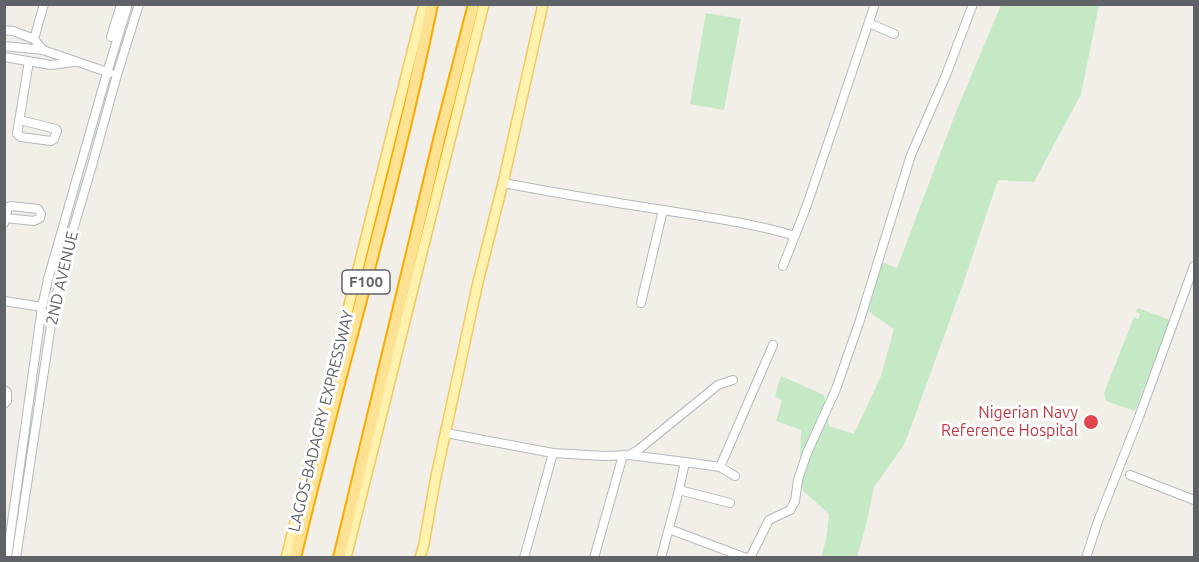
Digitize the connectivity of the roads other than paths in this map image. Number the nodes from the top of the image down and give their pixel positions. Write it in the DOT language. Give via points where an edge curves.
graph roads {
  1 [pos="44,4"];
  2 [pos="121,4"];
  3 [pos="128,4"];
  4 [pos="139,4"];
  5 [pos="424,4"];
  6 [pos="432,4"];
  7 [pos="474,4"];
  8 [pos="484,4"];
  9 [pos="543,4"];
  10 [pos="875,4"];
  11 [pos="973,4"];
  12 [pos="869,23"];
  13 [pos="4,30"];
  14 [pos="894,34"];
  15 [pos="111,37"];
  16 [pos="34,39"];
  17 [pos="4,46"];
  18 [pos="43,50"];
  19 [pos="4,57"];
  20 [pos="29,61"];
  21 [pos="77,61"];
  22 [pos="107,73"];
  23 [pos="117,75"];
  24 [pos="20,120"];
  25 [pos="503,183"];
  26 [pos="663,210"];
  27 [pos="795,236"];
  28 [pos="783,266"];
  29 [pos="1194,266"];
  30 [pos="4,301"];
  31 [pos="641,303"];
  32 [pos="42,307"];
  33 [pos="773,345"];
  34 [pos="733,380"];
  35 [pos="4,390"];
  36 [pos="4,404"];
  37 [pos="446,433"];
  38 [pos="553,453"];
  39 [pos="626,455"];
  40 [pos="685,462"];
  41 [pos="720,467"];
  42 [pos="1130,475"];
  43 [pos="735,476"];
  44 [pos="679,490"];
  45 [pos="1194,500"];
  46 [pos="730,503"];
  47 [pos="669,529"];
  48 [pos="424,544"];
  49 [pos="7,558"];
  50 [pos="16,558"];
  51 [pos="286,558"];
  52 [pos="295,558"];
  53 [pos="339,558"];
  54 [pos="346,558"];
  55 [pos="420,558"];
  56 [pos="425,558"];
  57 [pos="524,558"];
  58 [pos="594,558"];
  59 [pos="661,558"];
  60 [pos="748,558"];
  61 [pos="1086,558"];
  1 -- 16 [label="street"];
  2 -- 15 [label="street"];
  3 -- 22 [label="street, 2ND AVENUE"];
  4 -- 23 [label="street, 2ND AVENUE"];
  5 -- 51 [label="main road, LAGOS-BADAGRY EXPRESSWAY"];
  6 -- 52 [label="highway, LAGOS-BADAGRY EXPRESSWAY / F100" via="419,70"];
  7 -- 53 [label="highway, F100"];
  8 -- 54 [label="main road"];
  9 -- 25 [label="main road"];
  10 -- 12 [label="street"];
  11 -- 60 [label="street" via="911,155 859,323 836,389 807,453 795,501 790,510 769,520"];
  12 -- 14 [label="street"];
  12 -- 27 [label="street"];
  13 -- 16 [label="street"];
  16 -- 18 [label="street"];
  17 -- 18 [label="street"];
  18 -- 21 [label="street"];
  19 -- 20 [label="street"];
  20 -- 21 [label="street" via="51,65"];
  20 -- 24 [label="street"];
  21 -- 22 [label="street"];
  22 -- 23 [label="street"];
  22 -- 32 [label="street, 2ND AVENUE"];
  23 -- 50 [label="street, 2ND AVENUE" via="53,310"];
  24 -- 24 [label="street" via="56,129 54,139 19,136"];
  25 -- 26 [label="street"];
  25 -- 37 [label="main road"];
  26 -- 27 [label="street"];
  26 -- 31 [label="street"];
  27 -- 28 [label="street"];
  29 -- 61 [label="street"];
  30 -- 32 [label="street"];
  32 -- 49 [label="street, 2ND AVENUE"];
  33 -- 41 [label="street"];
  34 -- 39 [label="street" via="718,385 638,450"];
  35 -- 36 [label="street" via="8,392"];
  37 -- 38 [label="street"];
  37 -- 48 [label="main road"];
  38 -- 39 [label="street"];
  38 -- 57 [label="street"];
  39 -- 40 [label="street"];
  39 -- 58 [label="street"];
  40 -- 41 [label="street"];
  40 -- 44 [label="street"];
  41 -- 43 [label="street"];
  42 -- 45 [label="street"];
  44 -- 46 [label="street"];
  44 -- 47 [label="street"];
  47 -- 59 [label="street"];
  47 -- 60 [label="street"];
  48 -- 55 [label="main road"];
  48 -- 56 [label="main road"];
}
